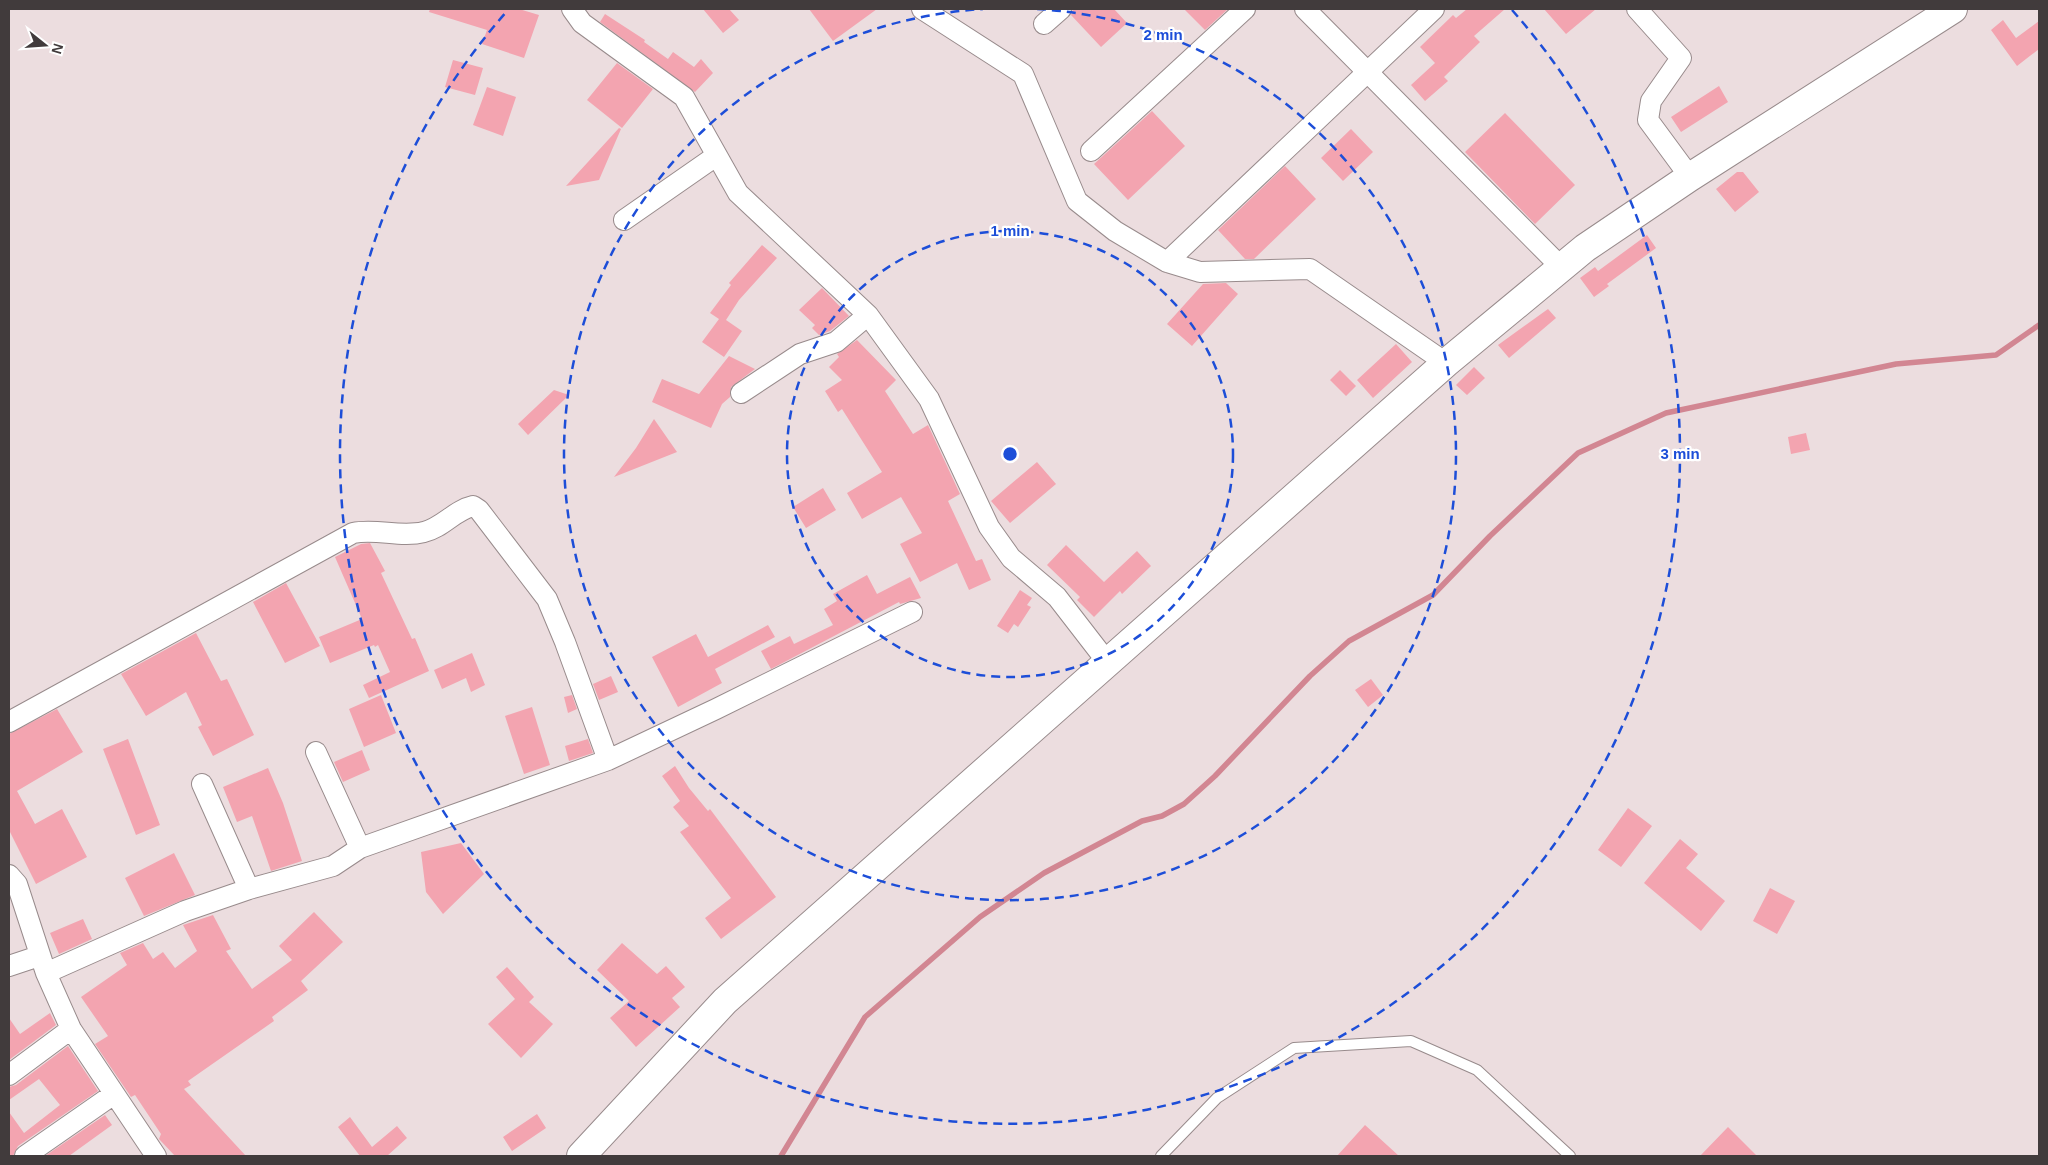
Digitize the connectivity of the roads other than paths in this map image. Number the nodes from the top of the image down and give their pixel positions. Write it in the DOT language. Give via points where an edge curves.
graph roads {
  1 [pos="572,9"];
  2 [pos="922,9"];
  3 [pos="1061,9"];
  4 [pos="1245,9"];
  5 [pos="1305,9"];
  6 [pos="1434,9"];
  7 [pos="1637,9"];
  8 [pos="1953,9"];
  9 [pos="1044,24"];
  10 [pos="1368,72"];
  11 [pos="1091,152"];
  12 [pos="716,156"];
  13 [pos="1690,178"];
  14 [pos="624,220"];
  15 [pos="1167,262"];
  16 [pos="1561,267"];
  17 [pos="868,315"];
  18 [pos="1446,363"];
  19 [pos="741,393"];
  20 [pos="912,612"];
  21 [pos="1108,663"];
  22 [pos="9,722"];
  23 [pos="316,752"];
  24 [pos="608,760"];
  25 [pos="202,784"];
  26 [pos="360,848"];
  27 [pos="9,875"];
  28 [pos="249,889"];
  29 [pos="42,964"];
  30 [pos="9,966"];
  31 [pos="71,1029"];
  32 [pos="9,1075"];
  33 [pos="114,1094"];
  34 [pos="25,1156"];
  35 [pos="156,1156"];
  36 [pos="580,1156"];
  37 [pos="1161,1156"];
  38 [pos="1570,1156"];
  1 -- 12 [label="street" via="589,28 684,97"];
  2 -- 15 [label="street" via="1023,74 1077,201 1115,231"];
  3 -- 9 [label="street"];
  4 -- 11 [label="street"];
  5 -- 10 [label="street"];
  6 -- 10 [label="street"];
  7 -- 13 [label="street" via="1681,58 1651,101 1648,120"];
  8 -- 13 [label="main road"];
  10 -- 15 [label="street"];
  10 -- 16 [label="street"];
  12 -- 14 [label="street"];
  12 -- 17 [label="street" via="738,193"];
  13 -- 16 [label="main road"];
  15 -- 18 [label="street" via="1200,272 1310,269"];
  16 -- 18 [label="main road"];
  17 -- 19 [label="street" via="836,342 800,354"];
  17 -- 21 [label="street" via="929,399 989,527 1011,558 1057,597"];
  18 -- 21 [label="main road"];
  20 -- 24 [label="street"];
  21 -- 36 [label="main road" via="726,1001"];
  22 -- 24 [label="street" via="353,533 426,532 473,506 547,599"];
  23 -- 26 [label="street"];
  24 -- 26 [label="street"];
  25 -- 28 [label="street"];
  26 -- 28 [label="street" via="333,866"];
  27 -- 29 [label="street" via="17,884"];
  28 -- 29 [label="street"];
  29 -- 30 [label="street"];
  29 -- 31 [label="street"];
  31 -- 32 [label="street"];
  31 -- 33 [label="street"];
  33 -- 34 [label="street"];
  33 -- 35 [label="street"];
  37 -- 38 [label="lane" via="1217,1098 1294,1048 1411,1041 1478,1070"];
}
